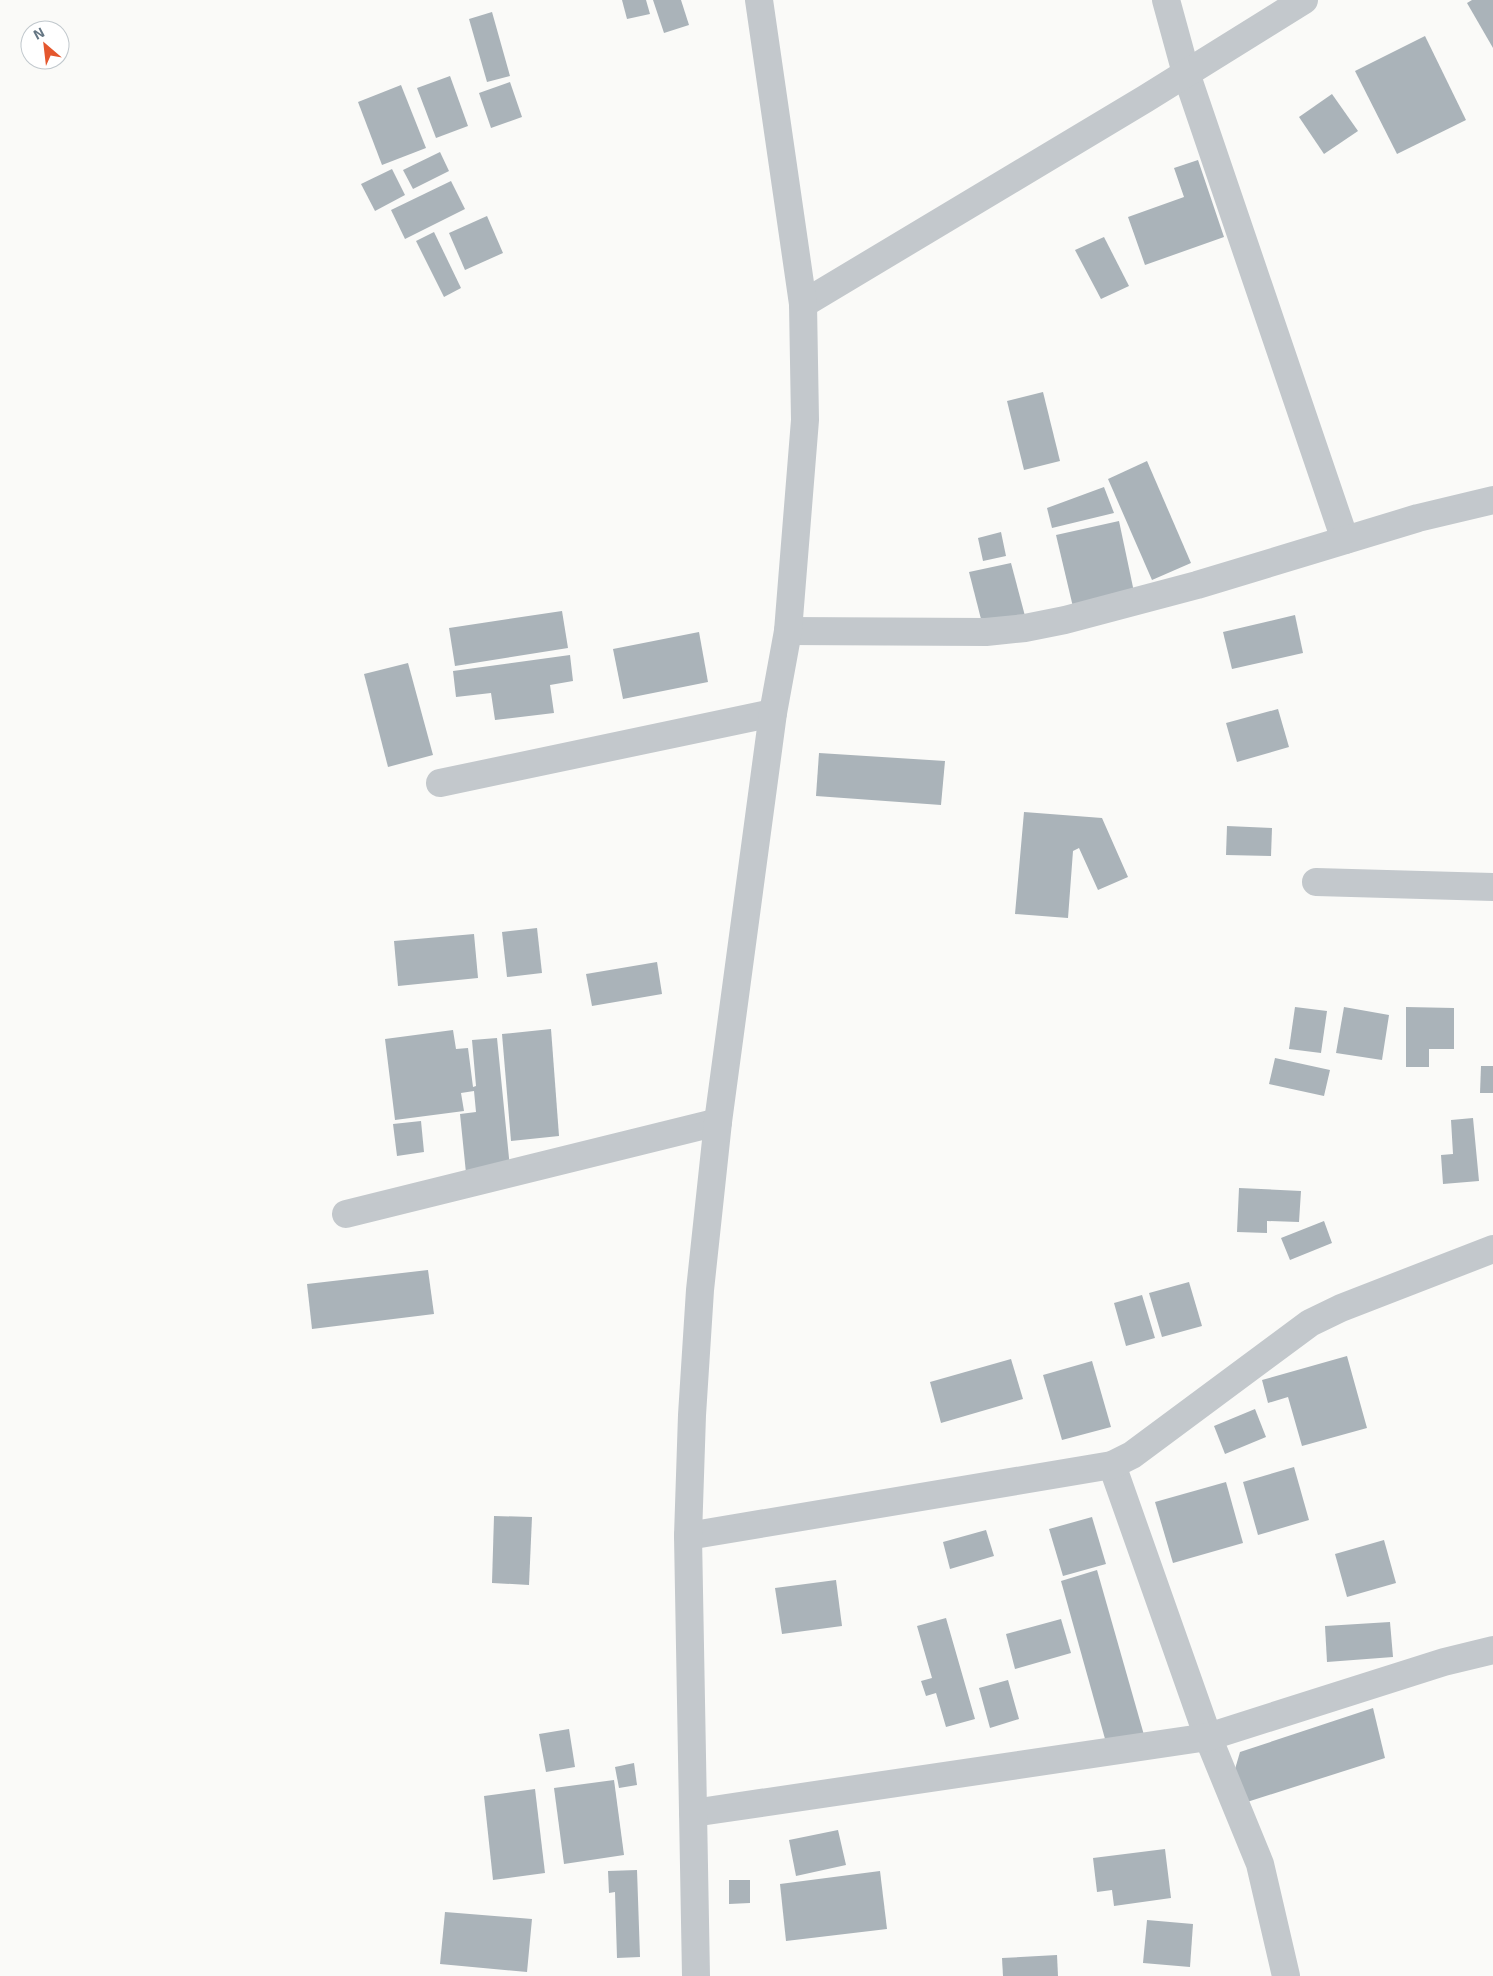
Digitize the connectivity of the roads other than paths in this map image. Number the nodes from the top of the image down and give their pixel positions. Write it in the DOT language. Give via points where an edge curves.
graph roads {
  1 [pos="759,0"];
  2 [pos="1166,0"];
  3 [pos="1304,0"];
  4 [pos="1186,73"];
  5 [pos="803,304"];
  6 [pos="1493,500"];
  7 [pos="1345,540"];
  8 [pos="788,631"];
  9 [pos="773,713"];
  10 [pos="440,783"];
  11 [pos="1316,882"];
  12 [pos="1493,887"];
  13 [pos="718,1122"];
  14 [pos="346,1214"];
  15 [pos="1493,1249"];
  16 [pos="1112,1465"];
  17 [pos="688,1536"];
  18 [pos="1493,1650"];
  19 [pos="1208,1737"];
  20 [pos="693,1813"];
  21 [pos="696,1976"];
  22 [pos="1286,1976"];
  1 -- 5 [label="street"];
  2 -- 4 [label="street"];
  3 -- 4 [label="street"];
  4 -- 5 [label="street"];
  4 -- 7 [label="street"];
  5 -- 8 [label="street" via="805,420"];
  6 -- 7 [label="street"];
  7 -- 8 [label="street" via="1197,585 1025,628 986,632"];
  8 -- 9 [label="street"];
  9 -- 10 [label="street"];
  9 -- 13 [label="street"];
  11 -- 12 [label="street"];
  13 -- 14 [label="street"];
  13 -- 17 [label="street" via="700,1290"];
  15 -- 16 [label="street" via="1310,1323 1132,1455"];
  16 -- 17 [label="street"];
  16 -- 19 [label="street"];
  17 -- 20 [label="street"];
  18 -- 19 [label="street" via="1444,1662"];
  19 -- 20 [label="street"];
  19 -- 22 [label="street" via="1260,1864"];
  20 -- 21 [label="street"];
}
